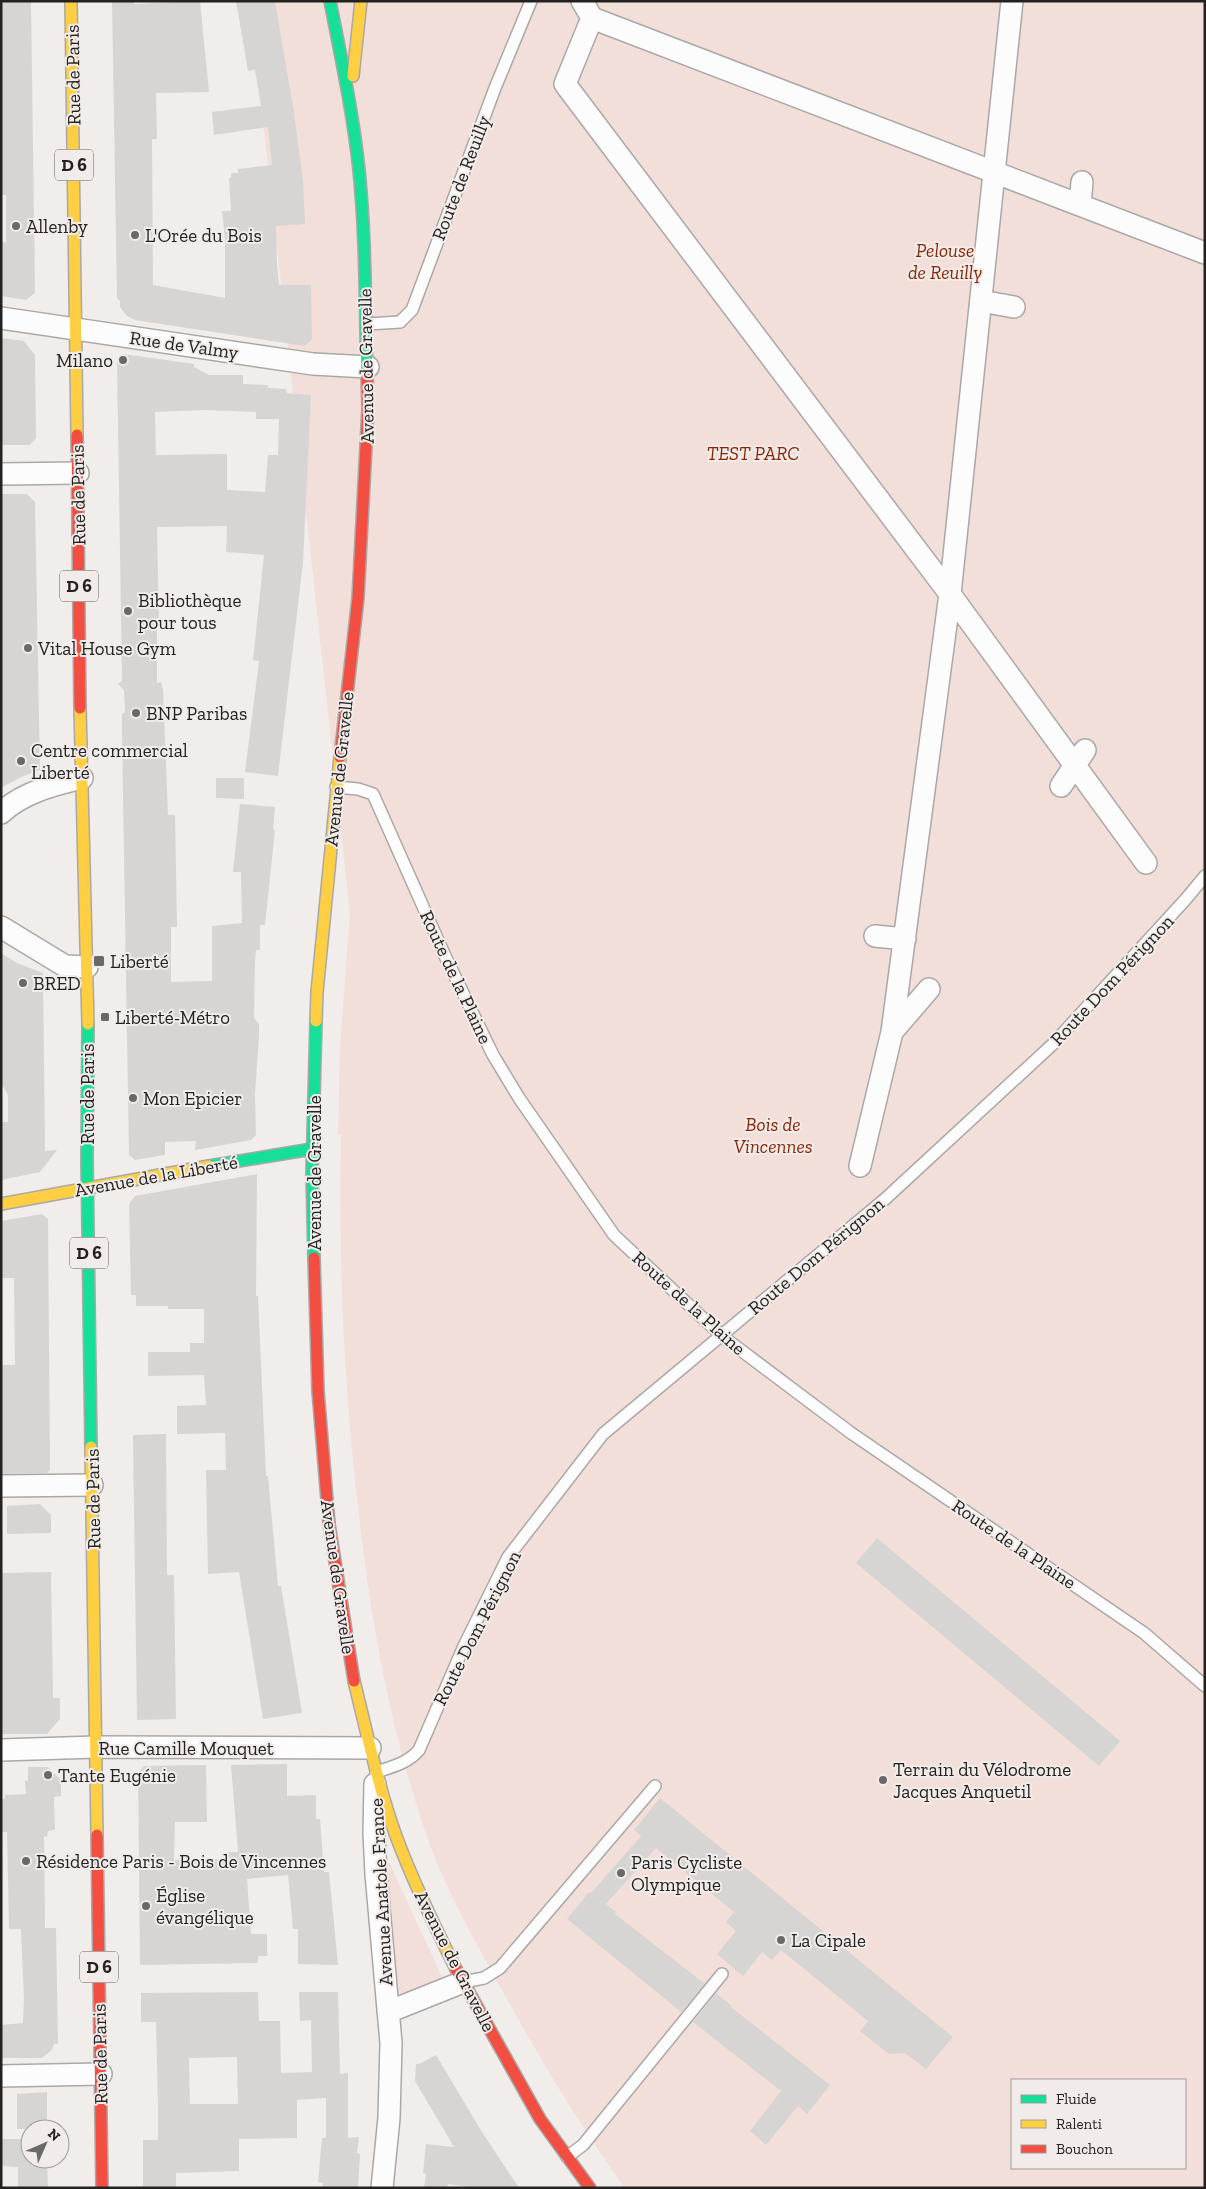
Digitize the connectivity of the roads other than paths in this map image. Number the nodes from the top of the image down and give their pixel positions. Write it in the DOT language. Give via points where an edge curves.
graph roads {
  1 [pos="72,1"];
  2 [pos="330,1"];
  3 [pos="361,1"];
  4 [pos="531,1"];
  5 [pos="1012,1"];
  6 [pos="587,10"];
  7 [pos="350,102"];
  8 [pos="994,172"];
  9 [pos="1082,182"];
  10 [pos="1080,205"];
  11 [pos="1205,253"];
  12 [pos="981,301"];
  13 [pos="1014,307"];
  14 [pos="1,318"];
  15 [pos="367,324"];
  16 [pos="76,329"];
  17 [pos="368,367"];
  18 [pos="78,473"];
  19 [pos="1,474"];
  20 [pos="950,594"];
  21 [pos="1080,758"];
  22 [pos="82,778"];
  23 [pos="1062,786"];
  24 [pos="336,787"];
  25 [pos="1,813"];
  26 [pos="1146,863"];
  27 [pos="1205,876"];
  28 [pos="1,927"];
  29 [pos="875,936"];
  30 [pos="904,938"];
  31 [pos="87,967"];
  32 [pos="929,989"];
  33 [pos="892,1032"];
  34 [pos="312,1149"];
  35 [pos="860,1166"];
  36 [pos="88,1187"];
  37 [pos="1,1204"];
  38 [pos="722,1336"];
  39 [pos="92,1484"];
  40 [pos="1,1486"];
  41 [pos="1205,1686"];
  42 [pos="96,1747"];
  43 [pos="370,1748"];
  44 [pos="1,1750"];
  45 [pos="376,1772"];
  46 [pos="655,1786"];
  47 [pos="374,1833"];
  48 [pos="396,1836"];
  49 [pos="722,1974"];
  50 [pos="463,1982"];
  51 [pos="388,2012"];
  52 [pos="101,2074"];
  53 [pos="1,2076"];
  54 [pos="567,2157"];
  55 [pos="102,2188"];
  56 [pos="382,2188"];
  57 [pos="590,2188"];
  1 -- 16 [label="street, Rue de Paris / D 6"];
  2 -- 7 [label="street, Avenue de Gravelle"];
  3 -- 7 [label="street, Avenue de Gravelle"];
  4 -- 15 [label="lane, Route de Reuilly" via="412,310 400,322"];
  5 -- 8 [label="street"];
  6 -- 8 [label="street"];
  6 -- 20 [label="street" via="565,84"];
  7 -- 15 [label="street, Avenue de Gravelle" via="363,218"];
  8 -- 10 [label="street"];
  8 -- 12 [label="street"];
  9 -- 10 [label="street"];
  10 -- 11 [label="street"];
  12 -- 13 [label="street"];
  12 -- 20 [label="street"];
  14 -- 16 [label="street, Rue de Valmy"];
  15 -- 17 [label="street, Avenue de Gravelle"];
  16 -- 17 [label="street, Rue de Valmy" via="313,364"];
  16 -- 18 [label="street, Rue de Paris / D 6"];
  17 -- 24 [label="street, Avenue de Gravelle" via="367,453 358,598"];
  18 -- 19 [label="street"];
  18 -- 22 [label="street, Rue de Paris / D 6"];
  20 -- 21 [label="street"];
  20 -- 30 [label="street"];
  21 -- 23 [label="street"];
  21 -- 26 [label="street"];
  22 -- 25 [label="street" via="30,794"];
  22 -- 31 [label="street, Rue de Paris / D 6"];
  24 -- 34 [label="street, Avenue de Gravelle" via="317,992"];
  24 -- 38 [label="lane, Route de la Plaine" via="373,794 493,1055 614,1235"];
  27 -- 38 [label="lane, Route Dom Pérignon" via="1052,1044 884,1200"];
  28 -- 31 [label="street" via="65,966"];
  29 -- 30 [label="street"];
  30 -- 33 [label="street"];
  31 -- 36 [label="street, Rue de Paris / D 6"];
  32 -- 33 [label="street"];
  33 -- 35 [label="street"];
  34 -- 36 [label="street, Avenue de la Liberté"];
  34 -- 43 [label="street, Avenue de Gravelle" via="318,1390 329,1524 351,1669"];
  36 -- 37 [label="street, Avenue de la Liberté"];
  36 -- 39 [label="street, Rue de Paris / D 6"];
  38 -- 41 [label="lane, Route de la Plaine" via="851,1433 1144,1633"];
  38 -- 45 [label="lane, Route Dom Pérignon" via="604,1434 508,1557 464,1646 419,1750 398,1765"];
  39 -- 40 [label="street"];
  39 -- 42 [label="street, Rue de Paris / D 6"];
  42 -- 43 [label="street, Rue Camille Mouquet"];
  42 -- 44 [label="street, Rue Camille Mouquet"];
  42 -- 52 [label="street, Rue de Paris / D 6"];
  43 -- 45 [label="street, Avenue de Gravelle"];
  45 -- 47 [label="street, Avenue Anatole France"];
  45 -- 48 [label="street, Avenue de Gravelle"];
  46 -- 50 [label="lane" via="500,1968 484,1978"];
  47 -- 48 [label="street"];
  47 -- 51 [label="street, Avenue Anatole France"];
  48 -- 50 [label="street, Avenue de Gravelle" via="424,1905"];
  49 -- 54 [label="lane" via="583,2145"];
  50 -- 51 [label="street, Avenue Anatole France"];
  50 -- 54 [label="street, Avenue de Gravelle" via="540,2119"];
  51 -- 56 [label="street, Avenue Anatole France" via="391,2042 389,2118"];
  52 -- 53 [label="street"];
  52 -- 55 [label="street, Rue de Paris / D 6"];
  54 -- 57 [label="street, Avenue de Gravelle"];
}
